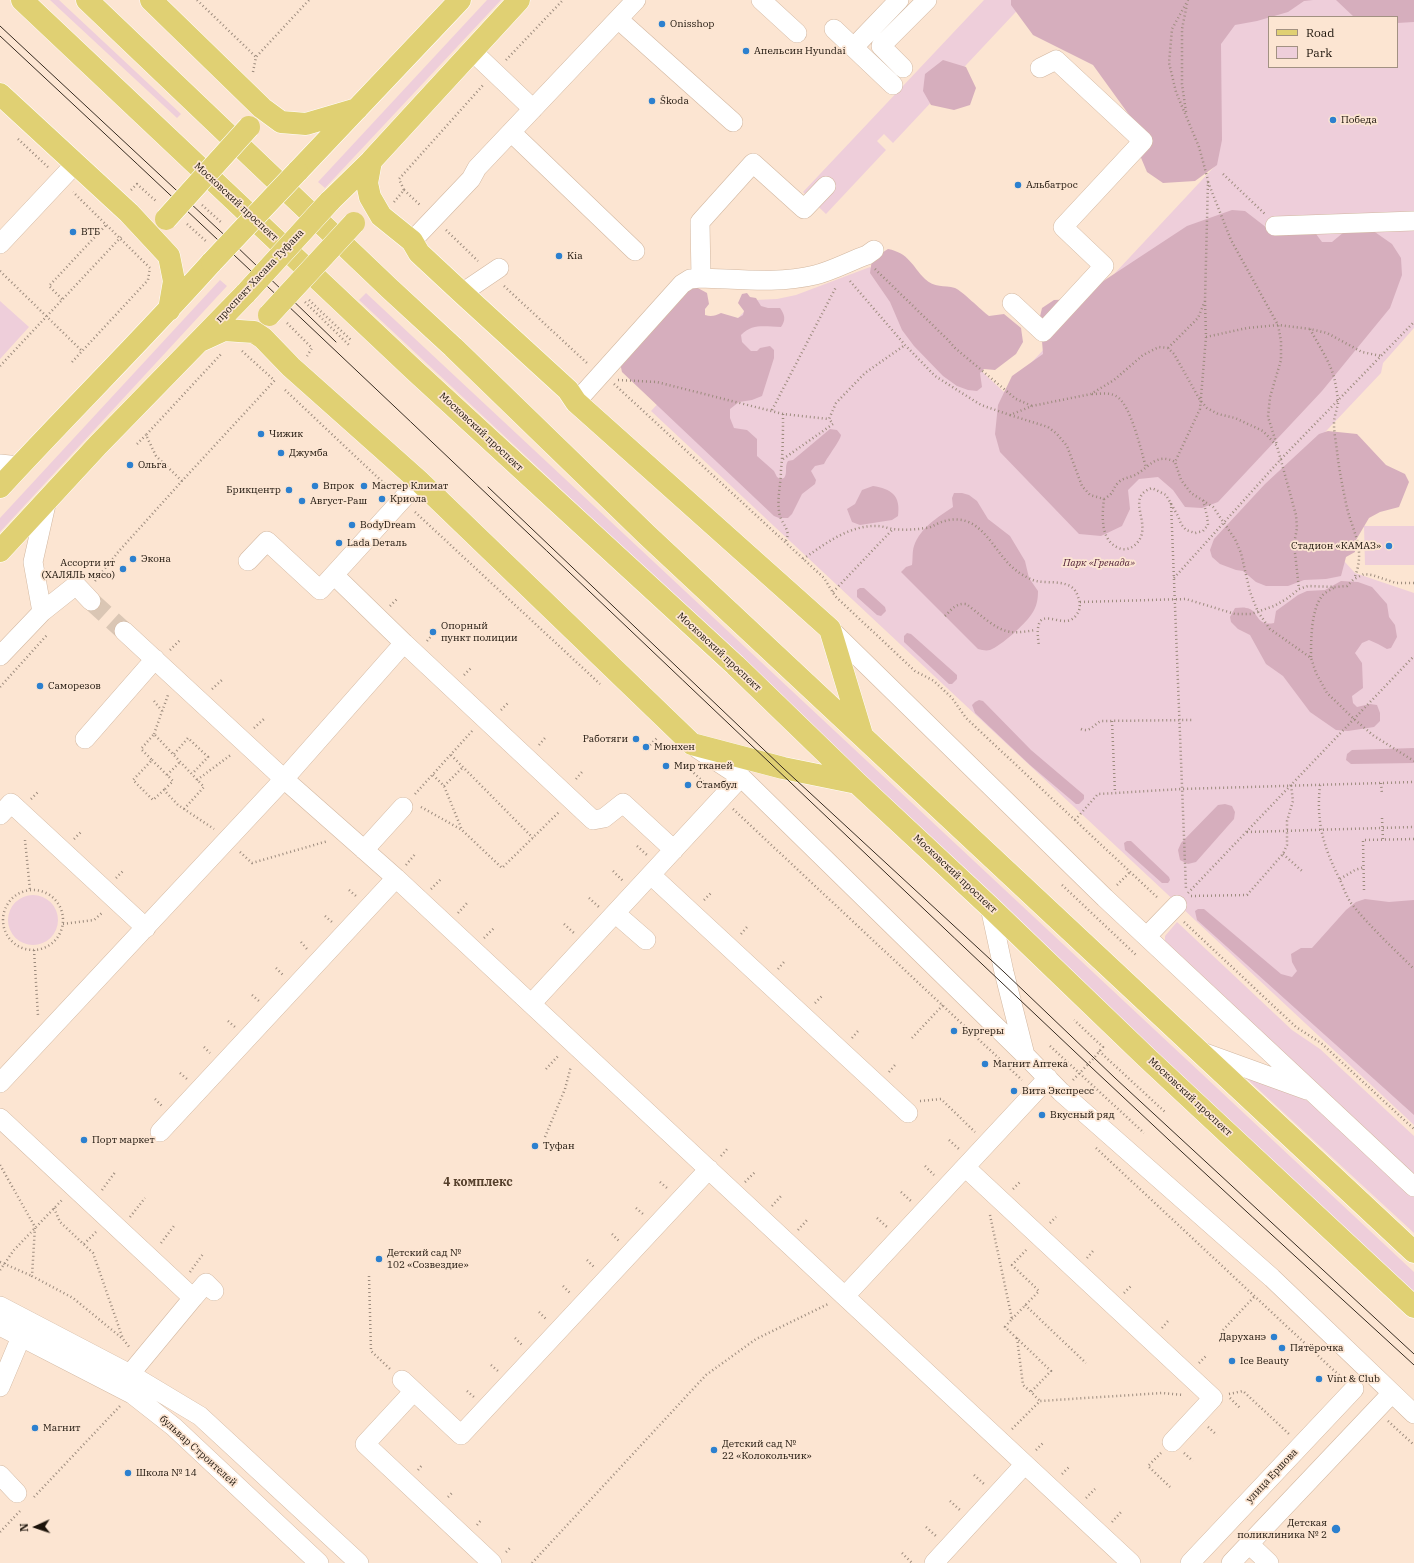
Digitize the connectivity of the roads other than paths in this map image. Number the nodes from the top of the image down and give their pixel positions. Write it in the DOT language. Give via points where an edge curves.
graph roads {
  1 [pos="22,0"];
  2 [pos="87,0"];
  3 [pos="151,0"];
  4 [pos="460,0"];
  5 [pos="519,0"];
  6 [pos="636,0"];
  7 [pos="761,0"];
  8 [pos="899,0"];
  9 [pos="928,0"];
  10 [pos="618,19"];
  11 [pos="834,29"];
  12 [pos="797,32"];
  13 [pos="881,46"];
  14 [pos="854,47"];
  15 [pos="472,51"];
  16 [pos="903,68"];
  17 [pos="1040,68"];
  18 [pos="893,85"];
  19 [pos="0,94"];
  20 [pos="248,94"];
  21 [pos="533,109"];
  22 [pos="357,110"];
  23 [pos="734,122"];
  24 [pos="511,132"];
  25 [pos="371,161"];
  26 [pos="76,164"];
  27 [pos="826,186"];
  28 [pos="129,213"];
  29 [pos="381,216"];
  30 [pos="1414,221"];
  31 [pos="1275,226"];
  32 [pos="412,241"];
  33 [pos="0,244"];
  34 [pos="874,250"];
  35 [pos="636,251"];
  36 [pos="499,268"];
  37 [pos="701,278"];
  38 [pos="462,293"];
  39 [pos="1012,303"];
  40 [pos="169,310"];
  41 [pos="263,338"];
  42 [pos="200,341"];
  43 [pos="576,402"];
  44 [pos="10,465"];
  45 [pos="419,481"];
  46 [pos="0,486"];
  47 [pos="47,500"];
  48 [pos="0,551"];
  49 [pos="248,561"];
  50 [pos="327,575"];
  51 [pos="91,601"];
  52 [pos="42,612"];
  53 [pos="830,630"];
  54 [pos="124,631"];
  55 [pos="404,643"];
  56 [pos="0,656"];
  57 [pos="155,659"];
  58 [pos="862,736"];
  59 [pos="85,739"];
  60 [pos="686,752"];
  61 [pos="742,777"];
  62 [pos="284,779"];
  63 [pos="857,783"];
  64 [pos="407,803"];
  65 [pos="0,815"];
  66 [pos="364,850"];
  67 [pos="674,850"];
  68 [pos="650,875"];
  69 [pos="396,878"];
  70 [pos="1178,904"];
  71 [pos="990,907"];
  72 [pos="615,913"];
  73 [pos="146,928"];
  74 [pos="1147,936"];
  75 [pos="646,940"];
  76 [pos="531,1004"];
  77 [pos="1198,1051"];
  78 [pos="1025,1055"];
  79 [pos="2,1076"];
  80 [pos="1048,1078"];
  81 [pos="1314,1092"];
  82 [pos="903,1108"];
  83 [pos="0,1118"];
  84 [pos="160,1132"];
  85 [pos="965,1167"];
  86 [pos="709,1169"];
  87 [pos="1414,1187"];
  88 [pos="1414,1252"];
  89 [pos="214,1291"];
  90 [pos="845,1296"];
  91 [pos="193,1298"];
  92 [pos="0,1306"];
  93 [pos="1414,1307"];
  94 [pos="0,1326"];
  95 [pos="25,1329"];
  96 [pos="135,1368"];
  97 [pos="0,1387"];
  98 [pos="1354,1389"];
  99 [pos="1392,1393"];
  100 [pos="1414,1414"];
  101 [pos="1172,1442"];
  102 [pos="1025,1464"];
  103 [pos="0,1475"];
  104 [pos="24,1500"];
  105 [pos="1249,1544"];
  106 [pos="319,1563"];
  107 [pos="359,1563"];
  108 [pos="492,1563"];
  109 [pos="934,1563"];
  110 [pos="1131,1563"];
  111 [pos="1190,1563"];
  112 [pos="1231,1563"];
  113 [pos="1269,1563"];
  1 -- 63 [label="main road, Московский проспект" via="414,370 735,665"];
  2 -- 58 [label="main road" via="647,535"];
  3 -- 20 [label="main road"];
  4 -- 22 [label="main road"];
  5 -- 15 [label="main road, проспект Хасана Туфана"];
  6 -- 10 [label="street"];
  7 -- 12 [label="street"];
  8 -- 14 [label="street"];
  9 -- 13 [label="street"];
  10 -- 21 [label="street"];
  10 -- 23 [label="street"];
  11 -- 14 [label="street"];
  13 -- 14 [label="street"];
  13 -- 16 [label="street"];
  14 -- 18 [label="street"];
  15 -- 21 [label="street"];
  15 -- 25 [label="main road, проспект Хасана Туфана"];
  17 -- 39 [label="street" via="1056,60 1143,141 1063,228 1104,266 1042,332"];
  19 -- 26 [label="main road"];
  20 -- 22 [label="main road" via="281,122 306,124"];
  20 -- 28 [label="main road, bridge" via="255,113 249,127 166,219 152,223"];
  21 -- 24 [label="street"];
  22 -- 40 [label="main road, bridge"];
  24 -- 32 [label="street" via="477,168 472,179"];
  24 -- 35 [label="street"];
  25 -- 29 [label="main road" via="367,183 370,197"];
  25 -- 42 [label="main road, проспект Хасана Туфана, bridge" via="329,202"];
  26 -- 28 [label="main road"];
  26 -- 33 [label="street"];
  27 -- 37 [label="street" via="804,209 753,163 700,222"];
  28 -- 40 [label="main road" via="169,256 174,281"];
  29 -- 32 [label="main road"];
  29 -- 41 [label="main road, bridge" via="370,215 354,223 269,315 262,327"];
  30 -- 31 [label="street"];
  32 -- 38 [label="main road" via="419,253"];
  34 -- 37 [label="street" via="817,275 796,279"];
  36 -- 38 [label="street"];
  37 -- 43 [label="street" via="690,279 682,284 605,378"];
  38 -- 43 [label="main road" via="568,390"];
  40 -- 44 [label="main road" via="69,412"];
  41 -- 42 [label="main road" via="254,332 224,330"];
  41 -- 45 [label="main road" via="291,367"];
  42 -- 47 [label="main road, проспект Хасана Туфана"];
  43 -- 53 [label="main road"];
  44 -- 46 [label="main road"];
  45 -- 50 [label="street"];
  45 -- 60 [label="main road"];
  47 -- 48 [label="main road, проспект Хасана Туфана"];
  47 -- 52 [label="street" via="33,562"];
  49 -- 50 [label="street" via="267,541 281,549 320,590"];
  50 -- 55 [label="street"];
  51 -- 52 [label="street" via="76,585"];
  52 -- 56 [label="street"];
  53 -- 58 [label="main road"];
  53 -- 74 [label="street"];
  54 -- 57 [label="street"];
  55 -- 62 [label="street"];
  55 -- 67 [label="street" via="593,820 604,818 623,803"];
  57 -- 59 [label="street"];
  57 -- 62 [label="street"];
  58 -- 77 [label="main road"];
  60 -- 61 [label="street"];
  60 -- 63 [label="main road"];
  61 -- 67 [label="street"];
  61 -- 78 [label="street"];
  62 -- 66 [label="street"];
  62 -- 73 [label="street"];
  63 -- 71 [label="main road, Московский проспект"];
  64 -- 66 [label="street"];
  65 -- 73 [label="street" via="11,803"];
  66 -- 69 [label="street"];
  67 -- 68 [label="street"];
  68 -- 72 [label="street"];
  68 -- 82 [label="street"];
  69 -- 76 [label="street"];
  69 -- 84 [label="street"];
  70 -- 74 [label="street"];
  71 -- 78 [label="street"];
  71 -- 93 [label="main road, Московский проспект"];
  72 -- 75 [label="street"];
  72 -- 76 [label="street"];
  73 -- 79 [label="street" via="45,1035"];
  74 -- 81 [label="street"];
  76 -- 86 [label="street" via="683,1137"];
  77 -- 81 [label="street"];
  77 -- 88 [label="main road"];
  78 -- 80 [label="street"];
  80 -- 85 [label="street"];
  80 -- 99 [label="street" via="1272,1278"];
  81 -- 87 [label="street"];
  83 -- 91 [label="street"];
  85 -- 90 [label="street"];
  85 -- 101 [label="street" via="1213,1398"];
  86 -- 90 [label="street"];
  86 -- 108 [label="street" via="461,1436 408,1386 365,1444"];
  89 -- 91 [label="street" via="206,1283"];
  90 -- 102 [label="street"];
  91 -- 96 [label="street"];
  92 -- 95 [label="street"];
  94 -- 95 [label="street, бульвар Строителей"];
  95 -- 96 [label="street"];
  95 -- 97 [label="street"];
  95 -- 106 [label="street, бульвар Строителей" via="132,1394 174,1427"];
  96 -- 107 [label="street" via="200,1416"];
  98 -- 111 [label="street, улица Ершова"];
  99 -- 100 [label="street"];
  99 -- 105 [label="street"];
  102 -- 109 [label="street"];
  102 -- 110 [label="street"];
  103 -- 104 [label="street"];
  105 -- 112 [label="street"];
  105 -- 113 [label="street"];
}
